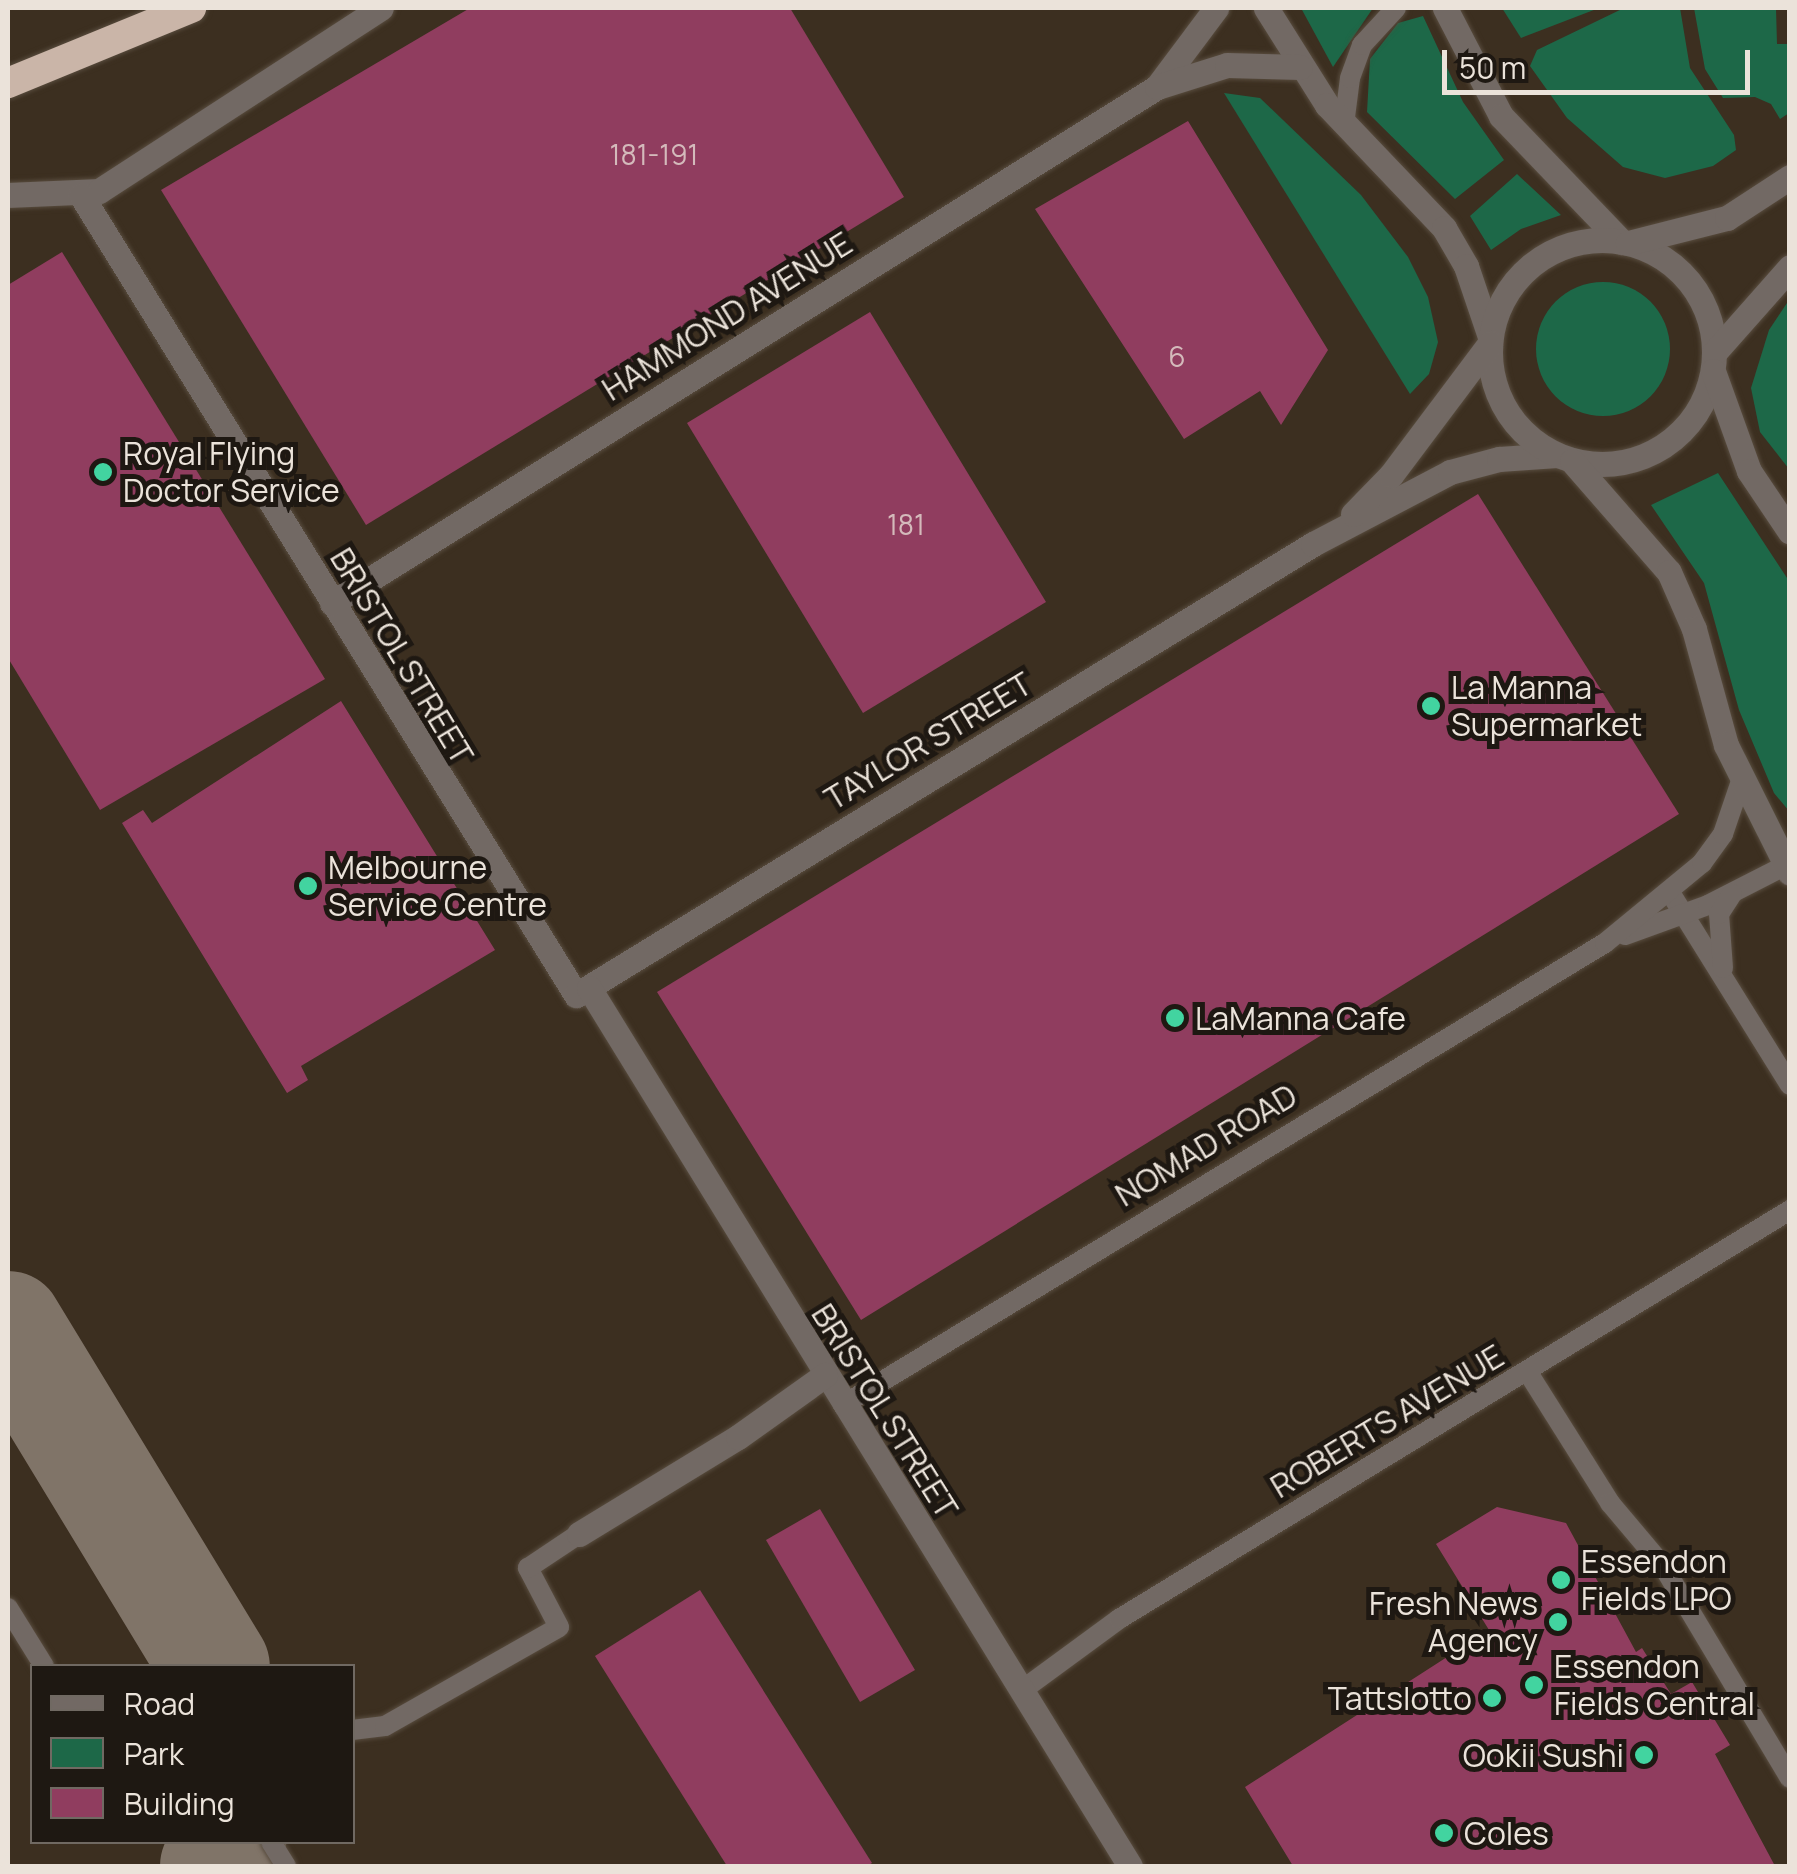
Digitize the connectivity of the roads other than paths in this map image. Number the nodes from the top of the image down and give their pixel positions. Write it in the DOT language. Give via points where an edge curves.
graph roads {
  1 [pos="191,8"];
  2 [pos="381,8"];
  3 [pos="1216,8"];
  4 [pos="1266,8"];
  5 [pos="1396,8"];
  6 [pos="1445,8"];
  7 [pos="1300,67"];
  8 [pos="8,83"];
  9 [pos="1157,87"];
  10 [pos="1344,125"];
  11 [pos="1790,178"];
  12 [pos="8,195"];
  13 [pos="81,195"];
  14 [pos="1625,243"];
  15 [pos="1790,267"];
  16 [pos="1490,340"];
  17 [pos="1713,362"];
  18 [pos="1565,458"];
  19 [pos="1786,530"];
  20 [pos="1314,544"];
  21 [pos="332,602"];
  22 [pos="1741,781"];
  23 [pos="1788,867"];
  24 [pos="1671,894"];
  25 [pos="1732,894"];
  26 [pos="1684,915"];
  27 [pos="1605,943"];
  28 [pos="1730,989"];
  29 [pos="582,992"];
  30 [pos="1790,1085"];
  31 [pos="1790,1210"];
  32 [pos="1527,1372"];
  33 [pos="824,1375"];
  34 [pos="843,1405"];
  35 [pos="579,1534"];
  36 [pos="8,1608"];
  37 [pos="43,1664"];
  38 [pos="1021,1691"];
  39 [pos="355,1730"];
  40 [pos="1790,1778"];
  41 [pos="272,1844"];
  42 [pos="286,1866"];
  43 [pos="1130,1866"];
  1 -- 8 [label="highway"];
  2 -- 13 [label="street" via="117,180"];
  3 -- 9 [label="street, HAMMOND AVENUE"];
  4 -- 7 [label="street"];
  5 -- 10 [label="lane" via="1362,44"];
  6 -- 14 [label="street" via="1501,116"];
  7 -- 9 [label="street, HAMMOND AVENUE" via="1227,65"];
  7 -- 10 [label="street"];
  9 -- 21 [label="street, HAMMOND AVENUE"];
  10 -- 16 [label="street" via="1444,228 1466,266"];
  11 -- 14 [label="street" via="1727,218"];
  12 -- 13 [label="street"];
  13 -- 21 [label="street, BRISTOL STREET"];
  14 -- 16 [label="street" via="1576,243 1535,262 1505,295"];
  14 -- 17 [label="street" via="1662,258 1690,284 1708,316"];
  15 -- 17 [label="street"];
  16 -- 18 [label="street" via="1492,378 1505,410 1528,437"];
  16 -- 20 [label="street, TAYLOR STREET" via="1391,475"];
  17 -- 18 [label="street" via="1694,418 1656,452 1606,465"];
  17 -- 19 [label="street" via="1738,446"];
  18 -- 20 [label="street, TAYLOR STREET" via="1466,466"];
  18 -- 22 [label="street" via="1669,572"];
  20 -- 29 [label="street, TAYLOR STREET"];
  21 -- 29 [label="street, BRISTOL STREET"];
  22 -- 23 [label="street"];
  22 -- 24 [label="lane, NOMAD ROAD" via="1724,834"];
  23 -- 25 [label="lane, NOMAD ROAD"];
  24 -- 26 [label="lane"];
  24 -- 27 [label="lane, NOMAD ROAD"];
  25 -- 26 [label="lane, NOMAD ROAD"];
  25 -- 28 [label="lane" via="1718,925"];
  26 -- 27 [label="lane, NOMAD ROAD"];
  26 -- 28 [label="lane"];
  27 -- 34 [label="lane, NOMAD ROAD"];
  28 -- 30 [label="lane"];
  29 -- 33 [label="street, BRISTOL STREET"];
  31 -- 32 [label="lane, ROBERTS AVENUE"];
  32 -- 38 [label="lane, ROBERTS AVENUE" via="1119,1619"];
  32 -- 40 [label="lane" via="1610,1503 1663,1566"];
  33 -- 34 [label="street, BRISTOL STREET"];
  33 -- 35 [label="street" via="738,1437"];
  34 -- 38 [label="street, BRISTOL STREET"];
  35 -- 39 [label="lane" via="528,1568 559,1627 385,1726"];
  36 -- 37 [label="lane"];
  38 -- 43 [label="street, BRISTOL STREET"];
  41 -- 42 [label="lane"];
}
